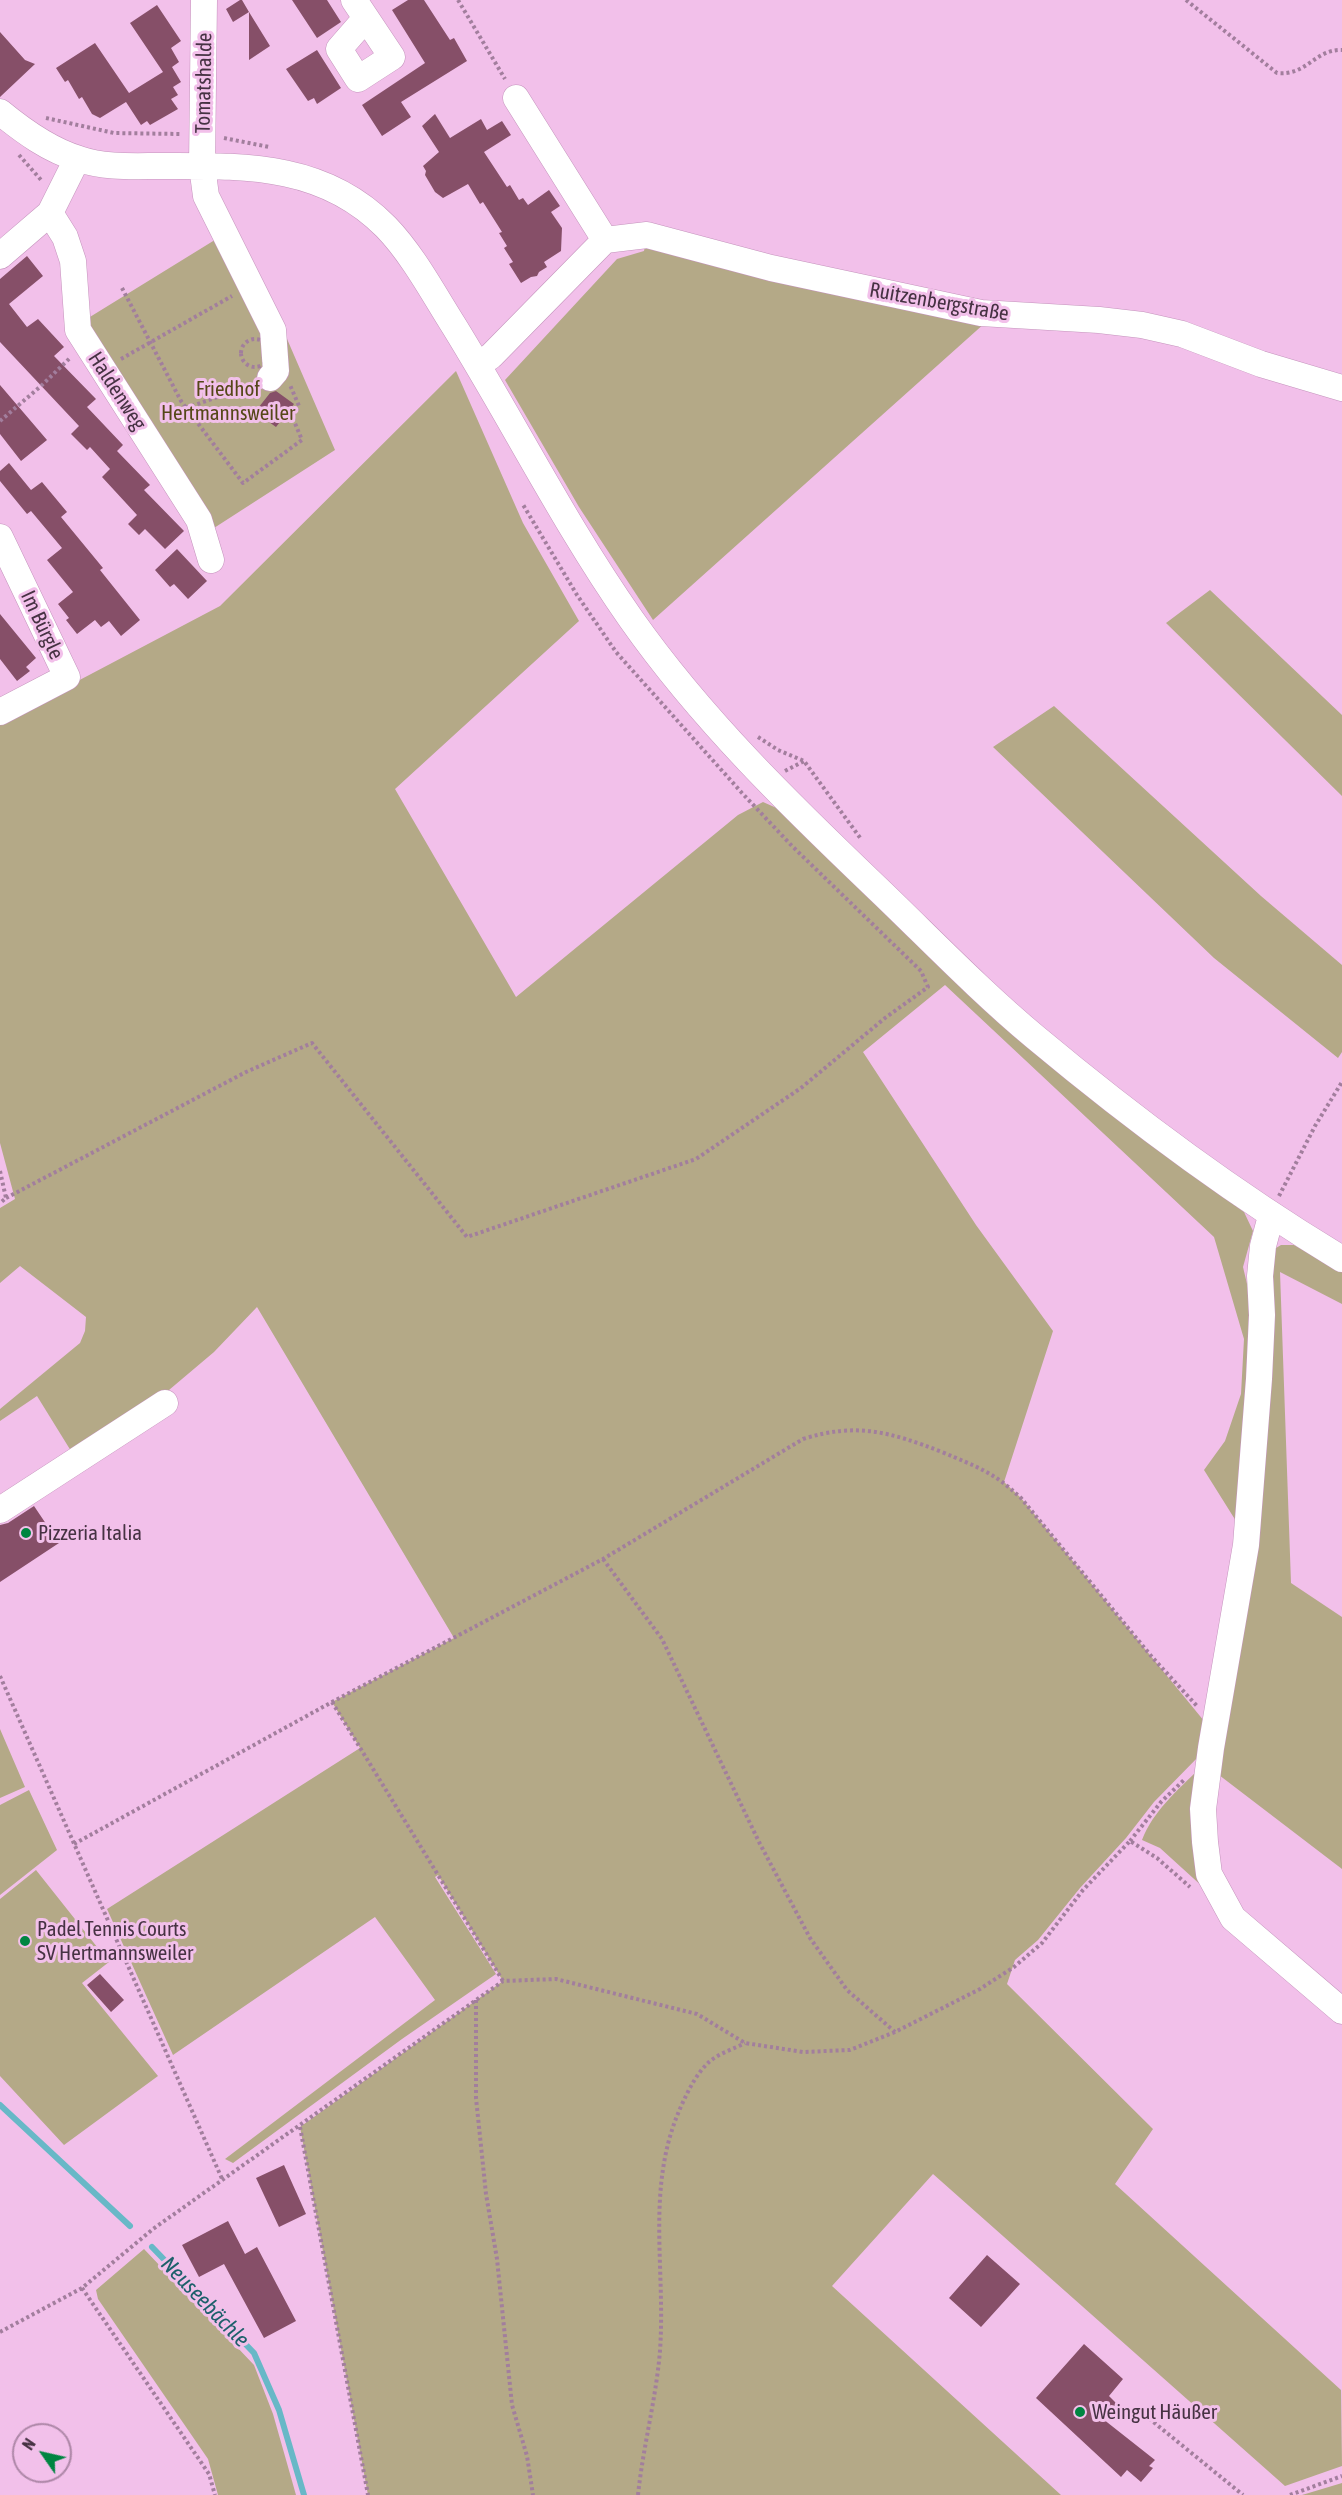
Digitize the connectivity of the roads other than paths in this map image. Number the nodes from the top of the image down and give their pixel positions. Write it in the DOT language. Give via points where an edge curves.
graph roads {
  1 [pos="204,0"];
  2 [pos="516,98"];
  3 [pos="0,112"];
  4 [pos="77,159"];
  5 [pos="202,166"];
  6 [pos="50,213"];
  7 [pos="605,240"];
  8 [pos="0,255"];
  9 [pos="478,365"];
  10 [pos="273,374"];
  11 [pos="1342,388"];
  12 [pos="0,537"];
  13 [pos="211,560"];
  14 [pos="0,712"];
  15 [pos="1279,1206"];
  16 [pos="1342,1259"];
  17 [pos="165,1403"];
  18 [pos="0,1510"];
  19 [pos="1342,2011"];
  1 -- 5 [label="street, Tomatshalde"];
  2 -- 7 [label="street"];
  3 -- 4 [label="street" via="36,140"];
  4 -- 5 [label="street" via="107,165"];
  4 -- 6 [label="street"];
  5 -- 9 [label="street" via="286,172 312,180 354,202 387,228 416,266"];
  5 -- 10 [label="street, Tomatshalde" via="206,196 273,330"];
  6 -- 8 [label="street"];
  6 -- 13 [label="street, Haldenweg" via="74,261 78,330 199,520"];
  7 -- 9 [label="street"];
  7 -- 11 [label="street, Ruitzenbergstraße" via="647,235 771,268 981,313 1142,325 1182,334"];
  9 -- 15 [label="street" via="565,517 629,616 677,680 770,786 1032,1035 1175,1147"];
  12 -- 14 [label="street, Im Bürgle" via="67,677"];
  15 -- 16 [label="street"];
  15 -- 19 [label="street" via="1263,1246 1260,1369 1246,1545 1203,1809 1209,1874 1233,1918"];
  17 -- 18 [label="street"];
}
